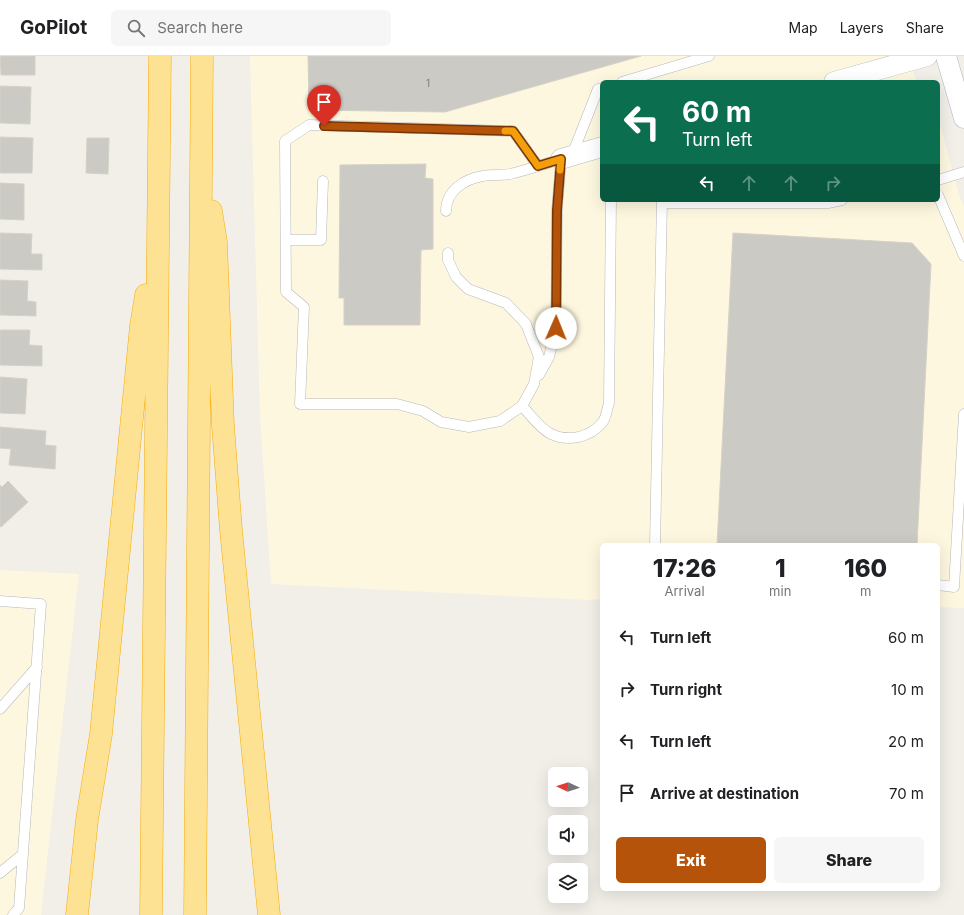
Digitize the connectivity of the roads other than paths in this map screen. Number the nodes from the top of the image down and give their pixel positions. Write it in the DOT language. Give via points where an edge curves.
graph roads {
  1 [pos="160,56"];
  2 [pos="202,56"];
  3 [pos="709,56"];
  4 [pos="927,56"];
  5 [pos="946,56"];
  6 [pos="629,80"];
  7 [pos="841,80"];
  8 [pos="600,88"];
  9 [pos="964,118"];
  10 [pos="201,147"];
  11 [pos="600,148"];
  12 [pos="566,157"];
  13 [pos="538,166"];
  14 [pos="964,172"];
  15 [pos="940,179"];
  16 [pos="322,181"];
  17 [pos="940,199"];
  18 [pos="611,202"];
  19 [pos="662,202"];
  20 [pos="745,202"];
  21 [pos="833,202"];
  22 [pos="446,211"];
  23 [pos="158,233"];
  24 [pos="286,240"];
  25 [pos="448,252"];
  26 [pos="964,256"];
  27 [pos="534,384"];
  28 [pos="522,406"];
  29 [pos="964,414"];
  30 [pos="656,543"];
  31 [pos="940,585"];
  32 [pos="0,601"];
  33 [pos="37,667"];
  34 [pos="0,709"];
  35 [pos="23,854"];
  36 [pos="0,872"];
  37 [pos="13,915"];
  38 [pos="77,915"];
  39 [pos="151,915"];
  40 [pos="195,915"];
  41 [pos="269,915"];
  1 -- 23 [label="highway"];
  2 -- 10 [label="highway"];
  3 -- 6 [label="lane"];
  4 -- 7 [label="street"];
  5 -- 9 [label="street"];
  8 -- 12 [label="lane"];
  10 -- 40 [label="highway"];
  10 -- 41 [label="highway" via="216,242 225,448"];
  11 -- 12 [label="street"];
  12 -- 13 [label="lane"];
  12 -- 27 [label="lane" via="557,210 556,328 549,356"];
  13 -- 22 [label="lane" via="508,175 482,176 464,182 451,193"];
  13 -- 24 [label="lane" via="513,131 309,125 285,141"];
  14 -- 15 [label="lane"];
  16 -- 24 [label="lane" via="322,240"];
  17 -- 26 [label="lane"];
  18 -- 28 [label="lane" via="609,403 603,423 587,434 568,439 550,434"];
  19 -- 30 [label="lane"];
  20 -- 21 [label="lane"];
  23 -- 38 [label="highway" via="141,326 101,734 87,820"];
  23 -- 39 [label="highway"];
  24 -- 28 [label="lane" via="286,292 304,307 300,404 398,404 423,411 441,422 469,427 500,421"];
  25 -- 27 [label="lane" via="448,260 456,277 468,289 506,303 526,324 539,357"];
  27 -- 28 [label="lane"];
  29 -- 31 [label="lane" via="954,586"];
  32 -- 33 [label="lane" via="41,604"];
  33 -- 34 [label="lane"];
  33 -- 35 [label="lane"];
  35 -- 36 [label="lane"];
  35 -- 37 [label="lane" via="19,908"];
}
